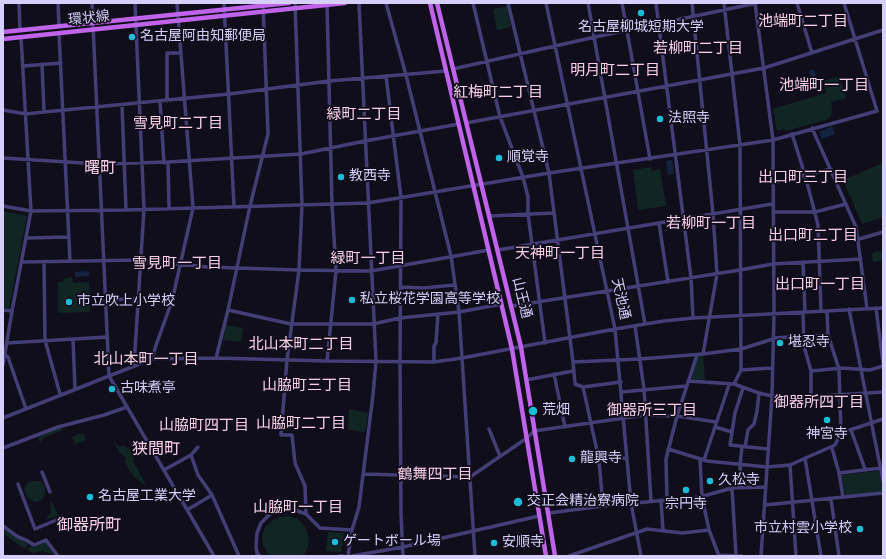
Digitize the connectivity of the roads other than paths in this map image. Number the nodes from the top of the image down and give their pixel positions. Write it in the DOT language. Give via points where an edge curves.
graph roads {
  1 [pos="19,3"];
  2 [pos="58,3"];
  3 [pos="92,3"];
  4 [pos="135,3"];
  5 [pos="177,3"];
  6 [pos="224,3"];
  7 [pos="289,3"];
  8 [pos="295,3"];
  9 [pos="345,3"];
  10 [pos="359,3"];
  11 [pos="386,3"];
  12 [pos="430,3"];
  13 [pos="437,3"];
  14 [pos="474,3"];
  15 [pos="508,3"];
  16 [pos="546,3"];
  17 [pos="588,3"];
  18 [pos="622,3"];
  19 [pos="656,3"];
  20 [pos="692,3"];
  21 [pos="724,3"];
  22 [pos="756,3"];
  23 [pos="797,3"];
  24 [pos="844,3"];
  25 [pos="263,4"];
  26 [pos="326,5"];
  27 [pos="294,9"];
  28 [pos="224,10"];
  29 [pos="724,10"];
  30 [pos="263,12"];
  31 [pos="178,14"];
  32 [pos="224,16"];
  33 [pos="693,16"];
  34 [pos="136,18"];
  35 [pos="178,21"];
  36 [pos="93,23"];
  37 [pos="658,24"];
  38 [pos="136,25"];
  39 [pos="59,26"];
  40 [pos="20,30"];
  41 [pos="93,30"];
  42 [pos="627,30"];
  43 [pos="883,30"];
  44 [pos="3,32"];
  45 [pos="59,33"];
  46 [pos="22,37"];
  47 [pos="595,37"];
  48 [pos="3,39"];
  49 [pos="855,39"];
  50 [pos="556,46"];
  51 [pos="180,53"];
  52 [pos="812,53"];
  53 [pos="520,54"];
  54 [pos="487,61"];
  55 [pos="61,63"];
  56 [pos="42,64"];
  57 [pos="23,66"];
  58 [pos="764,68"];
  59 [pos="453,69"];
  60 [pos="446,71"];
  61 [pos="406,74"];
  62 [pos="732,74"];
  63 [pos="386,76"];
  64 [pos="362,79"];
  65 [pos="700,80"];
  66 [pos="329,81"];
  67 [pos="298,85"];
  68 [pos="667,86"];
  69 [pos="265,88"];
  70 [pos="638,91"];
  71 [pos="229,94"];
  72 [pos="605,97"];
  73 [pos="184,99"];
  74 [pos="167,101"];
  75 [pos="160,102"];
  76 [pos="140,104"];
  77 [pos="568,104"];
  78 [pos="122,105"];
  79 [pos="97,107"];
  80 [pos="3,110"];
  81 [pos="533,110"];
  82 [pos="62,111"];
  83 [pos="44,112"];
  84 [pos="26,114"];
  85 [pos="500,117"];
  86 [pos="466,123"];
  87 [pos="459,124"];
  88 [pos="812,128"];
  89 [pos="420,131"];
  90 [pos="792,134"];
  91 [pos="394,135"];
  92 [pos="773,140"];
  93 [pos="365,141"];
  94 [pos="740,145"];
  95 [pos="330,148"];
  96 [pos="706,150"];
  97 [pos="301,154"];
  98 [pos="675,155"];
  99 [pos="261,157"];
  100 [pos="3,158"];
  101 [pos="232,159"];
  102 [pos="650,159"];
  103 [pos="29,160"];
  104 [pos="190,161"];
  105 [pos="65,162"];
  106 [pos="166,162"];
  107 [pos="124,163"];
  108 [pos="143,163"];
  109 [pos="99,164"];
  110 [pos="616,164"];
  111 [pos="582,168"];
  112 [pos="830,169"];
  113 [pos="549,173"];
  114 [pos="805,175"];
  115 [pos="523,177"];
  116 [pos="773,183"];
  117 [pos="481,184"];
  118 [pos="474,186"];
  119 [pos="435,192"];
  120 [pos="401,198"];
  121 [pos="368,203"];
  122 [pos="332,204"];
  123 [pos="772,204"];
  124 [pos="846,204"];
  125 [pos="302,205"];
  126 [pos="3,206"];
  127 [pos="250,206"];
  128 [pos="234,207"];
  129 [pos="169,208"];
  130 [pos="193,208"];
  131 [pos="144,209"];
  132 [pos="740,209"];
  133 [pos="67,210"];
  134 [pos="101,210"];
  135 [pos="126,210"];
  136 [pos="31,211"];
  137 [pos="773,212"];
  138 [pos="815,212"];
  139 [pos="554,213"];
  140 [pos="528,214"];
  141 [pos="713,214"];
  142 [pos="489,216"];
  143 [pos="684,219"];
  144 [pos="658,223"];
  145 [pos="628,228"];
  146 [pos="883,232"];
  147 [pos="595,234"];
  148 [pos="68,237"];
  149 [pos="26,238"];
  150 [pos="859,239"];
  151 [pos="557,240"];
  152 [pos="531,244"];
  153 [pos="489,250"];
  154 [pos="498,250"];
  155 [pos="451,256"];
  156 [pos="861,259"];
  157 [pos="103,260"];
  158 [pos="141,260"];
  159 [pos="70,261"];
  160 [pos="22,262"];
  161 [pos="44,262"];
  162 [pos="803,262"];
  163 [pos="819,262"];
  164 [pos="180,263"];
  165 [pos="773,264"];
  166 [pos="401,266"];
  167 [pos="237,268"];
  168 [pos="299,270"];
  169 [pos="740,270"];
  170 [pos="336,271"];
  171 [pos="371,271"];
  172 [pos="716,274"];
  173 [pos="691,278"];
  174 [pos="668,282"];
  175 [pos="455,285"];
  176 [pos="639,286"];
  177 [pos="401,288"];
  178 [pos="608,291"];
  179 [pos="565,297"];
  180 [pos="138,298"];
  181 [pos="105,300"];
  182 [pos="172,301"];
  183 [pos="539,301"];
  184 [pos="502,304"];
  185 [pos="512,306"];
  186 [pos="867,308"];
  187 [pos="876,308"];
  188 [pos="883,308"];
  189 [pos="849,309"];
  190 [pos="3,310"];
  191 [pos="228,310"];
  192 [pos="827,310"];
  193 [pos="12,311"];
  194 [pos="821,311"];
  195 [pos="459,312"];
  196 [pos="804,312"];
  197 [pos="438,314"];
  198 [pos="774,314"];
  199 [pos="741,316"];
  200 [pos="710,317"];
  201 [pos="400,318"];
  202 [pos="693,318"];
  203 [pos="291,324"];
  204 [pos="331,324"];
  205 [pos="373,324"];
  206 [pos="645,324"];
  207 [pos="635,326"];
  208 [pos="615,329"];
  209 [pos="828,335"];
  210 [pos="803,336"];
  211 [pos="107,337"];
  212 [pos="570,338"];
  213 [pos="773,338"];
  214 [pos="73,339"];
  215 [pos="45,340"];
  216 [pos="7,343"];
  217 [pos="545,343"];
  218 [pos="521,347"];
  219 [pos="512,349"];
  220 [pos="741,349"];
  221 [pos="703,354"];
  222 [pos="4,355"];
  223 [pos="697,355"];
  224 [pos="216,358"];
  225 [pos="462,358"];
  226 [pos="152,359"];
  227 [pos="619,359"];
  228 [pos="640,359"];
  229 [pos="287,360"];
  230 [pos="327,361"];
  231 [pos="376,361"];
  232 [pos="400,362"];
  233 [pos="434,362"];
  234 [pos="573,362"];
  235 [pos="883,363"];
  236 [pos="3,365"];
  237 [pos="134,366"];
  238 [pos="883,366"];
  239 [pos="772,368"];
  240 [pos="839,369"];
  241 [pos="861,369"];
  242 [pos="741,370"];
  243 [pos="573,371"];
  244 [pos="811,371"];
  245 [pos="554,374"];
  246 [pos="109,376"];
  247 [pos="526,380"];
  248 [pos="688,380"];
  249 [pos="621,382"];
  250 [pos="734,384"];
  251 [pos="729,385"];
  252 [pos="686,386"];
  253 [pos="584,387"];
  254 [pos="743,388"];
  255 [pos="75,389"];
  256 [pos="644,389"];
  257 [pos="621,392"];
  258 [pos="865,392"];
  259 [pos="883,392"];
  260 [pos="759,393"];
  261 [pos="60,394"];
  262 [pos="840,394"];
  263 [pos="772,396"];
  264 [pos="811,398"];
  265 [pos="127,407"];
  266 [pos="26,409"];
  267 [pos="645,415"];
  268 [pos="677,416"];
  269 [pos="3,418"];
  270 [pos="624,418"];
  271 [pos="883,419"];
  272 [pos="716,422"];
  273 [pos="591,423"];
  274 [pos="872,423"];
  275 [pos="565,427"];
  276 [pos="715,427"];
  277 [pos="489,429"];
  278 [pos="851,430"];
  279 [pos="534,432"];
  280 [pos="732,432"];
  281 [pos="842,433"];
  282 [pos="527,438"];
  283 [pos="198,447"];
  284 [pos="744,447"];
  285 [pos="3,448"];
  286 [pos="832,448"];
  287 [pos="767,449"];
  288 [pos="668,450"];
  289 [pos="191,455"];
  290 [pos="500,456"];
  291 [pos="627,458"];
  292 [pos="805,458"];
  293 [pos="599,460"];
  294 [pos="702,460"];
  295 [pos="740,464"];
  296 [pos="790,464"];
  297 [pos="767,467"];
  298 [pos="865,469"];
  299 [pos="164,470"];
  300 [pos="882,470"];
  301 [pos="42,472"];
  302 [pos="839,473"];
  303 [pos="364,474"];
  304 [pos="401,475"];
  305 [pos="470,477"];
  306 [pos="883,481"];
  307 [pos="18,484"];
  308 [pos="732,488"];
  309 [pos="741,488"];
  310 [pos="765,488"];
  311 [pos="50,492"];
  312 [pos="883,493"];
  313 [pos="212,495"];
  314 [pos="702,497"];
  315 [pos="843,497"];
  316 [pos="831,499"];
  317 [pos="661,500"];
  318 [pos="667,500"];
  319 [pos="811,500"];
  320 [pos="651,501"];
  321 [pos="631,503"];
  322 [pos="792,503"];
  323 [pos="765,505"];
  324 [pos="603,506"];
  325 [pos="187,510"];
  326 [pos="549,513"];
  327 [pos="306,514"];
  328 [pos="539,516"];
  329 [pos="61,518"];
  330 [pos="3,526"];
  331 [pos="352,530"];
  332 [pos="473,530"];
  333 [pos="709,530"];
  334 [pos="663,531"];
  335 [pos="636,532"];
  336 [pos="402,547"];
  337 [pos="736,555"];
  338 [pos="58,556"];
  339 [pos="214,556"];
  340 [pos="239,556"];
  341 [pos="260,556"];
  342 [pos="340,556"];
  343 [pos="344,556"];
  344 [pos="348,556"];
  345 [pos="352,556"];
  346 [pos="403,556"];
  347 [pos="475,556"];
  348 [pos="546,556"];
  349 [pos="555,556"];
  350 [pos="569,556"];
  351 [pos="641,556"];
  352 [pos="718,556"];
  353 [pos="742,556"];
  354 [pos="762,556"];
  355 [pos="796,556"];
  356 [pos="820,556"];
  357 [pos="839,556"];
  1 -- 40 [label="street"];
  2 -- 39 [label="street"];
  3 -- 36 [label="street"];
  4 -- 34 [label="street"];
  5 -- 31 [label="street"];
  6 -- 28 [label="street"];
  7 -- 25 [label="main road, 環状線"];
  8 -- 27 [label="street"];
  9 -- 26 [label="main road, 環状線"];
  10 -- 64 [label="street"];
  11 -- 61 [label="street"];
  12 -- 60 [label="main road, 山王通"];
  13 -- 59 [label="main road, 山王通"];
  14 -- 54 [label="street"];
  15 -- 53 [label="street"];
  16 -- 50 [label="street, 天池通"];
  17 -- 47 [label="street"];
  18 -- 42 [label="street"];
  19 -- 37 [label="street"];
  20 -- 33 [label="street"];
  21 -- 29 [label="street"];
  22 -- 29 [label="street"];
  22 -- 58 [label="street"];
  23 -- 52 [label="street"];
  24 -- 49 [label="street"];
  25 -- 28 [label="main road, 環状線"];
  25 -- 30 [label="street"];
  26 -- 27 [label="main road, 環状線"];
  26 -- 66 [label="street"];
  27 -- 30 [label="main road, 環状線"];
  27 -- 67 [label="street"];
  28 -- 31 [label="main road, 環状線"];
  28 -- 32 [label="street"];
  29 -- 33 [label="street"];
  29 -- 62 [label="street"];
  30 -- 32 [label="main road, 環状線"];
  30 -- 69 [label="street"];
  31 -- 34 [label="main road, 環状線"];
  31 -- 35 [label="street"];
  32 -- 35 [label="main road, 環状線"];
  32 -- 71 [label="street"];
  33 -- 37 [label="street"];
  33 -- 65 [label="street"];
  34 -- 36 [label="main road, 環状線"];
  34 -- 38 [label="street"];
  35 -- 38 [label="main road, 環状線"];
  35 -- 51 [label="street"];
  36 -- 39 [label="main road, 環状線"];
  36 -- 41 [label="street"];
  37 -- 42 [label="street"];
  37 -- 68 [label="street"];
  38 -- 41 [label="main road, 環状線"];
  38 -- 76 [label="street"];
  39 -- 40 [label="main road, 環状線"];
  40 -- 44 [label="main road, 環状線"];
  41 -- 45 [label="main road, 環状線"];
  41 -- 79 [label="street"];
  42 -- 47 [label="street"];
  42 -- 70 [label="street"];
  43 -- 49 [label="street"];
  45 -- 46 [label="main road, 環状線"];
  45 -- 55 [label="street"];
  46 -- 48 [label="main road, 環状線"];
  46 -- 57 [label="street"];
  47 -- 50 [label="street"];
  47 -- 72 [label="street"];
  49 -- 52 [label="street"];
  49 -- 88 [label="street" via="877,111"];
  50 -- 53 [label="street"];
  50 -- 77 [label="street, 天池通"];
  51 -- 73 [label="street"];
  51 -- 74 [label="street" via="167,53"];
  52 -- 58 [label="street"];
  53 -- 54 [label="street"];
  53 -- 81 [label="street"];
  54 -- 59 [label="street"];
  54 -- 85 [label="street"];
  55 -- 56 [label="street"];
  55 -- 82 [label="street"];
  56 -- 57 [label="street"];
  56 -- 83 [label="street"];
  57 -- 84 [label="street"];
  58 -- 62 [label="street"];
  58 -- 92 [label="street"];
  59 -- 86 [label="main road, 山王通"];
  60 -- 61 [label="street"];
  60 -- 87 [label="main road, 山王通"];
  61 -- 63 [label="street"];
  61 -- 89 [label="street"];
  62 -- 65 [label="street"];
  62 -- 94 [label="street"];
  63 -- 64 [label="street"];
  63 -- 91 [label="street"];
  64 -- 66 [label="street"];
  64 -- 93 [label="street"];
  65 -- 68 [label="street"];
  65 -- 96 [label="street"];
  66 -- 67 [label="street"];
  66 -- 95 [label="street"];
  67 -- 69 [label="street"];
  67 -- 97 [label="street"];
  68 -- 70 [label="street"];
  68 -- 98 [label="street"];
  69 -- 71 [label="street"];
  69 -- 99 [label="street" via="268,134"];
  70 -- 72 [label="street"];
  70 -- 102 [label="street"];
  71 -- 73 [label="street"];
  71 -- 101 [label="street"];
  72 -- 77 [label="street"];
  72 -- 110 [label="street"];
  73 -- 74 [label="street"];
  73 -- 104 [label="street"];
  74 -- 75 [label="street"];
  75 -- 76 [label="street"];
  75 -- 106 [label="street"];
  76 -- 78 [label="street"];
  76 -- 108 [label="street"];
  77 -- 81 [label="street"];
  77 -- 111 [label="street, 天池通"];
  78 -- 79 [label="street"];
  78 -- 107 [label="street"];
  79 -- 82 [label="street"];
  79 -- 109 [label="street"];
  80 -- 84 [label="street"];
  81 -- 85 [label="street"];
  81 -- 113 [label="street"];
  82 -- 83 [label="street"];
  82 -- 105 [label="street"];
  83 -- 84 [label="street"];
  84 -- 103 [label="street"];
  85 -- 86 [label="street"];
  85 -- 115 [label="street"];
  86 -- 117 [label="main road, 山王通"];
  87 -- 89 [label="street"];
  87 -- 118 [label="main road, 山王通"];
  88 -- 90 [label="street"];
  88 -- 112 [label="street"];
  89 -- 91 [label="street"];
  89 -- 119 [label="street"];
  90 -- 92 [label="street"];
  90 -- 114 [label="street"];
  91 -- 93 [label="street"];
  91 -- 120 [label="street"];
  92 -- 94 [label="street"];
  92 -- 116 [label="street"];
  93 -- 95 [label="street"];
  93 -- 121 [label="street"];
  94 -- 96 [label="street"];
  94 -- 132 [label="street"];
  95 -- 97 [label="street"];
  95 -- 122 [label="street"];
  96 -- 98 [label="street"];
  96 -- 141 [label="street"];
  97 -- 99 [label="street"];
  97 -- 125 [label="street"];
  98 -- 102 [label="street"];
  98 -- 143 [label="street"];
  99 -- 101 [label="street"];
  99 -- 127 [label="street"];
  100 -- 103 [label="street"];
  101 -- 104 [label="street"];
  101 -- 128 [label="street"];
  102 -- 110 [label="street"];
  103 -- 105 [label="street"];
  103 -- 136 [label="street"];
  104 -- 106 [label="street"];
  104 -- 130 [label="street"];
  105 -- 109 [label="street"];
  105 -- 133 [label="street"];
  106 -- 108 [label="street"];
  106 -- 129 [label="street"];
  107 -- 108 [label="street"];
  107 -- 109 [label="street"];
  107 -- 135 [label="street"];
  108 -- 131 [label="street"];
  109 -- 134 [label="street"];
  110 -- 111 [label="street"];
  110 -- 145 [label="street"];
  111 -- 113 [label="street"];
  111 -- 147 [label="street, 天池通"];
  112 -- 114 [label="street"];
  112 -- 124 [label="street"];
  113 -- 115 [label="street"];
  113 -- 139 [label="street"];
  114 -- 116 [label="street"];
  114 -- 138 [label="street"];
  115 -- 117 [label="street"];
  115 -- 140 [label="street" via="528,197"];
  116 -- 123 [label="street"];
  117 -- 118 [label="street"];
  117 -- 142 [label="main road, 山王通"];
  118 -- 119 [label="street"];
  118 -- 153 [label="main road, 山王通"];
  119 -- 120 [label="street"];
  119 -- 155 [label="street"];
  120 -- 121 [label="street"];
  120 -- 166 [label="street"];
  121 -- 122 [label="street"];
  121 -- 171 [label="street"];
  122 -- 125 [label="street"];
  122 -- 170 [label="street"];
  123 -- 132 [label="street"];
  123 -- 137 [label="street"];
  124 -- 138 [label="street"];
  124 -- 150 [label="street"];
  125 -- 127 [label="street"];
  125 -- 168 [label="street"];
  126 -- 136 [label="street"];
  127 -- 128 [label="street"];
  127 -- 167 [label="street"];
  128 -- 130 [label="street"];
  129 -- 130 [label="street"];
  129 -- 131 [label="street"];
  130 -- 164 [label="street"];
  131 -- 135 [label="street"];
  131 -- 158 [label="street"];
  132 -- 141 [label="street"];
  132 -- 169 [label="street"];
  133 -- 134 [label="street"];
  133 -- 136 [label="street"];
  133 -- 148 [label="street"];
  134 -- 135 [label="street"];
  134 -- 157 [label="street"];
  136 -- 149 [label="street"];
  137 -- 138 [label="street"];
  137 -- 165 [label="street"];
  138 -- 163 [label="street"];
  139 -- 140 [label="street"];
  139 -- 151 [label="street"];
  140 -- 142 [label="street"];
  140 -- 152 [label="street"];
  141 -- 143 [label="street"];
  141 -- 172 [label="street"];
  142 -- 154 [label="main road, 山王通"];
  143 -- 144 [label="street"];
  143 -- 173 [label="street"];
  144 -- 145 [label="street"];
  144 -- 174 [label="street"];
  145 -- 147 [label="street"];
  145 -- 176 [label="street"];
  146 -- 150 [label="street"];
  147 -- 151 [label="street"];
  147 -- 178 [label="street, 天池通"];
  148 -- 149 [label="street"];
  148 -- 159 [label="street"];
  149 -- 160 [label="street"];
  150 -- 156 [label="street"];
  151 -- 152 [label="street"];
  151 -- 179 [label="street"];
  152 -- 154 [label="street"];
  152 -- 183 [label="street"];
  153 -- 155 [label="street"];
  153 -- 184 [label="main road, 山王通"];
  154 -- 185 [label="main road, 山王通"];
  155 -- 166 [label="street"];
  155 -- 175 [label="street"];
  156 -- 163 [label="street"];
  156 -- 186 [label="street"];
  157 -- 158 [label="street"];
  157 -- 159 [label="street"];
  157 -- 181 [label="street"];
  158 -- 164 [label="street"];
  158 -- 180 [label="street"];
  159 -- 161 [label="street"];
  160 -- 161 [label="street"];
  160 -- 193 [label="street"];
  161 -- 215 [label="street"];
  162 -- 163 [label="street"];
  162 -- 165 [label="street"];
  162 -- 196 [label="street"];
  163 -- 194 [label="street"];
  164 -- 167 [label="street"];
  164 -- 182 [label="street"];
  165 -- 169 [label="street"];
  165 -- 198 [label="street"];
  166 -- 171 [label="street"];
  166 -- 177 [label="street"];
  167 -- 168 [label="street"];
  167 -- 191 [label="street"];
  168 -- 170 [label="street"];
  168 -- 203 [label="street"];
  169 -- 172 [label="street"];
  169 -- 199 [label="street"];
  170 -- 171 [label="street"];
  170 -- 204 [label="street"];
  171 -- 205 [label="street"];
  172 -- 173 [label="street"];
  172 -- 200 [label="street"];
  173 -- 174 [label="street"];
  173 -- 202 [label="street"];
  174 -- 176 [label="street"];
  175 -- 177 [label="street"];
  175 -- 195 [label="street"];
  176 -- 178 [label="street"];
  176 -- 206 [label="street"];
  177 -- 201 [label="street"];
  178 -- 179 [label="street"];
  178 -- 208 [label="street, 天池通"];
  179 -- 183 [label="street"];
  179 -- 212 [label="street"];
  180 -- 181 [label="street"];
  180 -- 182 [label="street"];
  180 -- 237 [label="street"];
  181 -- 211 [label="street"];
  182 -- 226 [label="street"];
  183 -- 185 [label="street"];
  183 -- 217 [label="street"];
  184 -- 195 [label="street"];
  184 -- 219 [label="main road, 山王通"];
  185 -- 218 [label="main road, 山王通"];
  186 -- 187 [label="street"];
  186 -- 189 [label="street"];
  187 -- 188 [label="street"];
  187 -- 235 [label="street"];
  189 -- 192 [label="street"];
  189 -- 241 [label="street"];
  190 -- 193 [label="street"];
  191 -- 203 [label="street"];
  191 -- 224 [label="street"];
  192 -- 194 [label="street"];
  192 -- 209 [label="street"];
  193 -- 216 [label="street"];
  194 -- 196 [label="street"];
  195 -- 197 [label="street"];
  195 -- 225 [label="street"];
  196 -- 198 [label="street"];
  196 -- 210 [label="street"];
  197 -- 201 [label="street"];
  197 -- 233 [label="street"];
  198 -- 199 [label="street"];
  198 -- 213 [label="street"];
  199 -- 200 [label="street"];
  199 -- 220 [label="street"];
  200 -- 202 [label="street"];
  200 -- 221 [label="street"];
  201 -- 205 [label="street"];
  201 -- 232 [label="street"];
  202 -- 206 [label="street"];
  203 -- 204 [label="street"];
  203 -- 229 [label="street"];
  204 -- 205 [label="street"];
  204 -- 230 [label="street"];
  205 -- 231 [label="street"];
  206 -- 207 [label="street"];
  207 -- 208 [label="street"];
  207 -- 228 [label="street"];
  208 -- 212 [label="street"];
  208 -- 227 [label="street, 天池通"];
  209 -- 210 [label="street"];
  209 -- 240 [label="street"];
  210 -- 213 [label="street"];
  210 -- 244 [label="street"];
  211 -- 214 [label="street"];
  211 -- 246 [label="street"];
  212 -- 217 [label="street"];
  212 -- 234 [label="street"];
  213 -- 220 [label="street"];
  213 -- 239 [label="street"];
  214 -- 215 [label="street"];
  214 -- 255 [label="street"];
  215 -- 216 [label="street"];
  215 -- 261 [label="street"];
  216 -- 222 [label="street"];
  217 -- 218 [label="street"];
  218 -- 219 [label="street"];
  218 -- 247 [label="main road, 山王通"];
  219 -- 225 [label="street"];
  219 -- 282 [label="main road, 山王通"];
  220 -- 221 [label="street"];
  220 -- 242 [label="street"];
  221 -- 223 [label="street"];
  222 -- 236 [label="street"];
  222 -- 266 [label="street" via="8,357"];
  223 -- 228 [label="street"];
  223 -- 248 [label="street"];
  224 -- 226 [label="street"];
  224 -- 229 [label="street"];
  225 -- 233 [label="street"];
  225 -- 305 [label="street"];
  226 -- 237 [label="street"];
  227 -- 228 [label="street"];
  227 -- 234 [label="street"];
  227 -- 249 [label="street, 天池通"];
  228 -- 256 [label="street"];
  229 -- 230 [label="street"];
  229 -- 327 [label="street" via="282,435 292,435 295,463 305,486"];
  230 -- 231 [label="street"];
  231 -- 232 [label="street"];
  231 -- 303 [label="street"];
  232 -- 233 [label="street"];
  232 -- 304 [label="street"];
  234 -- 243 [label="street"];
  237 -- 246 [label="street"];
  238 -- 241 [label="street" via="870,370"];
  239 -- 242 [label="street"];
  239 -- 263 [label="street"];
  240 -- 241 [label="street"];
  240 -- 244 [label="street"];
  240 -- 262 [label="street"];
  241 -- 258 [label="street"];
  242 -- 250 [label="street"];
  243 -- 245 [label="street"];
  243 -- 253 [label="street" via="574,384"];
  244 -- 264 [label="street"];
  245 -- 247 [label="street"];
  245 -- 275 [label="street"];
  246 -- 255 [label="street"];
  246 -- 265 [label="street"];
  247 -- 279 [label="main road, 山王通"];
  248 -- 251 [label="street"];
  248 -- 252 [label="street"];
  249 -- 253 [label="street"];
  249 -- 257 [label="street, 天池通"];
  250 -- 251 [label="street"];
  250 -- 254 [label="street"];
  251 -- 272 [label="street"];
  252 -- 256 [label="street"];
  252 -- 268 [label="street"];
  253 -- 273 [label="street"];
  254 -- 260 [label="street"];
  254 -- 280 [label="street"];
  255 -- 261 [label="street"];
  256 -- 257 [label="street"];
  256 -- 267 [label="street"];
  257 -- 270 [label="street, 天池通"];
  258 -- 259 [label="street"];
  258 -- 262 [label="street"];
  258 -- 274 [label="street"];
  260 -- 263 [label="street"];
  260 -- 284 [label="street" via="754,424 748,430"];
  261 -- 266 [label="street"];
  262 -- 264 [label="street"];
  262 -- 281 [label="street"];
  263 -- 264 [label="street" via="794,401"];
  263 -- 287 [label="street"];
  265 -- 285 [label="street" via="58,427"];
  265 -- 299 [label="street"];
  266 -- 269 [label="street"];
  267 -- 268 [label="street"];
  267 -- 270 [label="street"];
  267 -- 320 [label="street"];
  268 -- 272 [label="street"];
  268 -- 288 [label="street"];
  270 -- 273 [label="street"];
  270 -- 291 [label="street, 天池通"];
  271 -- 274 [label="street"];
  272 -- 276 [label="street"];
  273 -- 275 [label="street"];
  273 -- 293 [label="street"];
  274 -- 278 [label="street"];
  274 -- 300 [label="street"];
  275 -- 279 [label="street"];
  276 -- 280 [label="street"];
  276 -- 294 [label="street"];
  277 -- 290 [label="street"];
  278 -- 281 [label="street"];
  278 -- 298 [label="street"];
  279 -- 282 [label="street"];
  279 -- 326 [label="main road, 山王通"];
  280 -- 284 [label="street" via="730,445"];
  281 -- 286 [label="street"];
  282 -- 290 [label="street"];
  282 -- 328 [label="main road, 山王通"];
  283 -- 289 [label="street"];
  284 -- 287 [label="street"];
  284 -- 295 [label="street"];
  286 -- 292 [label="street"];
  286 -- 302 [label="street"];
  287 -- 297 [label="street"];
  288 -- 294 [label="street"];
  288 -- 318 [label="street"];
  289 -- 299 [label="street"];
  289 -- 313 [label="street" via="198,475"];
  290 -- 305 [label="street"];
  291 -- 293 [label="street"];
  291 -- 321 [label="street, 天池通"];
  292 -- 296 [label="street"];
  292 -- 319 [label="street"];
  293 -- 324 [label="street"];
  294 -- 295 [label="street"];
  294 -- 314 [label="street"];
  295 -- 297 [label="street"];
  295 -- 309 [label="street"];
  296 -- 297 [label="street"];
  296 -- 322 [label="street"];
  297 -- 310 [label="street"];
  298 -- 300 [label="street"];
  298 -- 302 [label="street"];
  299 -- 325 [label="street"];
  300 -- 306 [label="street"];
  301 -- 311 [label="street"];
  302 -- 315 [label="street"];
  303 -- 304 [label="street"];
  303 -- 331 [label="street" via="359,507"];
  304 -- 305 [label="street"];
  304 -- 336 [label="street"];
  305 -- 332 [label="street"];
  307 -- 329 [label="street" via="35,528"];
  308 -- 309 [label="street"];
  308 -- 314 [label="street"];
  308 -- 337 [label="street"];
  309 -- 310 [label="street"];
  310 -- 323 [label="street"];
  312 -- 315 [label="street"];
  313 -- 325 [label="street"];
  313 -- 340 [label="street"];
  314 -- 318 [label="street"];
  314 -- 333 [label="street"];
  315 -- 316 [label="street"];
  316 -- 319 [label="street"];
  316 -- 357 [label="street"];
  317 -- 318 [label="street"];
  317 -- 320 [label="street"];
  317 -- 334 [label="street"];
  319 -- 322 [label="street"];
  319 -- 356 [label="street"];
  320 -- 321 [label="street"];
  321 -- 324 [label="street"];
  321 -- 335 [label="street, 天池通"];
  322 -- 323 [label="street"];
  322 -- 355 [label="street"];
  323 -- 354 [label="street"];
  324 -- 326 [label="street"];
  325 -- 339 [label="street"];
  326 -- 349 [label="main road, 山王通"];
  327 -- 331 [label="street" via="320,528"];
  327 -- 341 [label="street" via="283,509 267,516 257,533 256,547"];
  328 -- 332 [label="street"];
  328 -- 348 [label="main road, 山王通"];
  330 -- 338 [label="street" via="34,545 46,540"];
  331 -- 344 [label="street"];
  332 -- 336 [label="street"];
  332 -- 347 [label="street"];
  333 -- 334 [label="street" via="682,533"];
  333 -- 352 [label="street"];
  334 -- 335 [label="street" via="647,529"];
  335 -- 350 [label="street"];
  335 -- 351 [label="street, 天池通"];
  336 -- 345 [label="street"];
  336 -- 346 [label="street"];
  337 -- 352 [label="street"];
  337 -- 353 [label="street"];
  342 -- 343 [label="street"];
}
